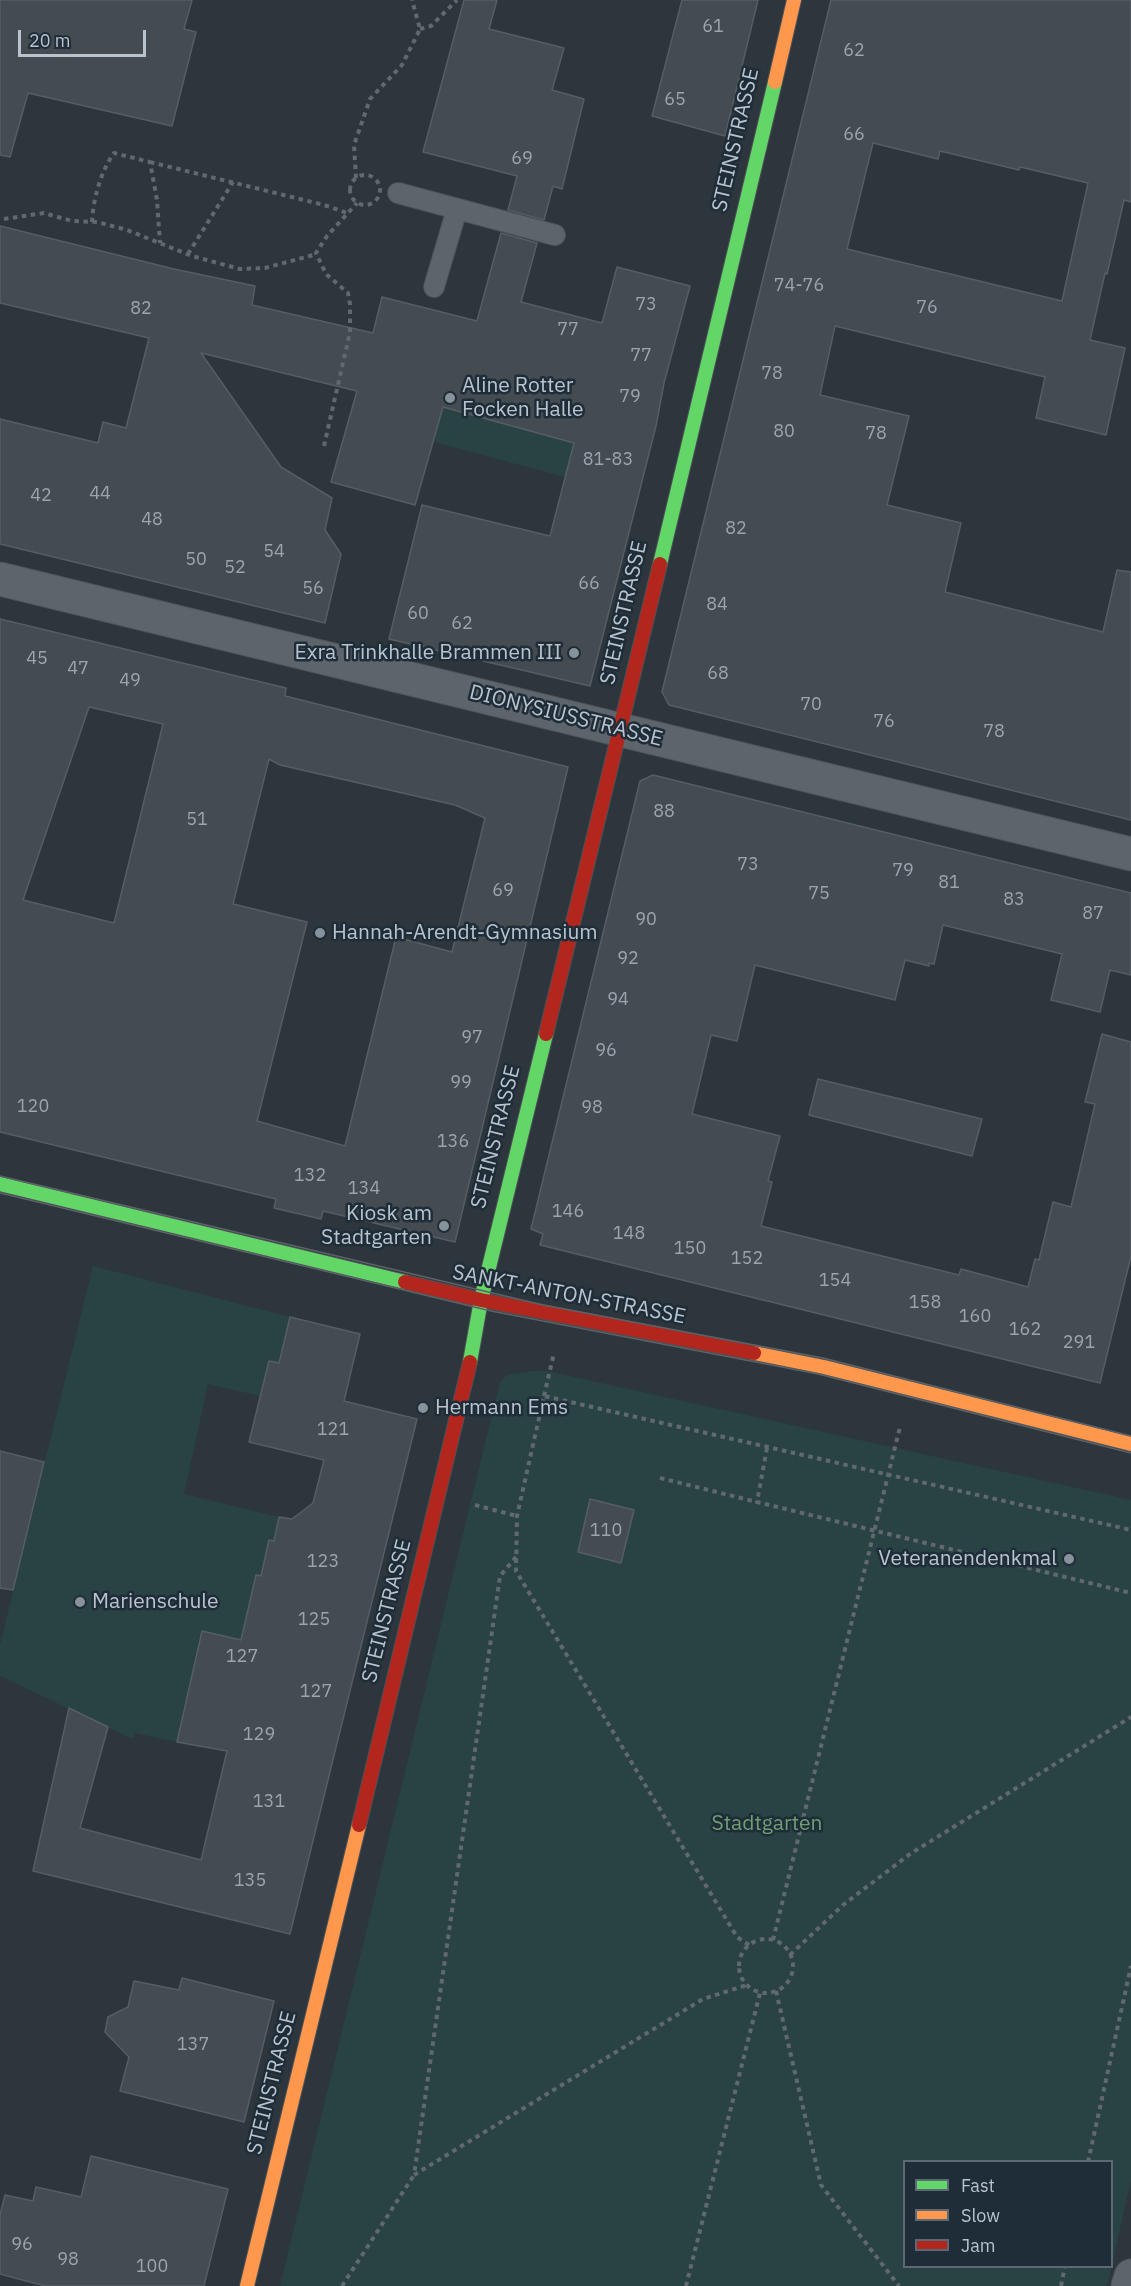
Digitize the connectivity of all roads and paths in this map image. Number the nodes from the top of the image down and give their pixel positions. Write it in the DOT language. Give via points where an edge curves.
graph roads {
  1 [pos="412,0"];
  2 [pos="457,0"];
  3 [pos="794,0"];
  4 [pos="420,29"];
  5 [pos="150,162"];
  6 [pos="356,178"];
  7 [pos="233,182"];
  8 [pos="398,193"];
  9 [pos="357,203"];
  10 [pos="457,209"];
  11 [pos="347,213"];
  12 [pos="4,219"];
  13 [pos="93,222"];
  14 [pos="555,235"];
  15 [pos="160,243"];
  16 [pos="188,254"];
  17 [pos="317,254"];
  18 [pos="434,287"];
  19 [pos="324,446"];
  20 [pos="0,579"];
  21 [pos="621,729"];
  22 [pos="1131,854"];
  23 [pos="0,1184"];
  24 [pos="481,1300"];
  25 [pos="903,1417"];
  26 [pos="1130,1437"];
  27 [pos="767,1448"];
  28 [pos="888,1474"];
  29 [pos="660,1478"];
  30 [pos="758,1502"];
  31 [pos="874,1530"];
  32 [pos="1131,1530"];
  33 [pos="516,1557"];
  34 [pos="1131,1593"];
  35 [pos="1131,1717"];
  36 [pos="773,1940"];
  37 [pos="749,1945"];
  38 [pos="790,1955"];
  39 [pos="1131,1966"];
  40 [pos="747,1985"];
  41 [pos="776,1991"];
  42 [pos="760,1993"];
  43 [pos="1088,2160"];
  44 [pos="414,2175"];
  45 [pos="1065,2268"];
  46 [pos="1131,2276"];
  47 [pos="247,2286"];
  48 [pos="342,2286"];
  49 [pos="686,2286"];
  50 [pos="900,2286"];
  51 [pos="1061,2286"];
  52 [pos="1128,2286"];
  1 -- 4 [label="path"];
  2 -- 4 [label="path" via="430,26"];
  3 -- 21 [label="street, STEINSTRASSE"];
  4 -- 6 [label="path" via="402,65 370,99 354,145"];
  5 -- 7 [label="path"];
  5 -- 13 [label="path" via="114,153 93,207"];
  5 -- 15 [label="path"];
  7 -- 11 [label="path"];
  7 -- 16 [label="path"];
  8 -- 10 [label="lane"];
  9 -- 11 [label="path"];
  10 -- 14 [label="lane"];
  10 -- 18 [label="lane"];
  11 -- 17 [label="path"];
  12 -- 13 [label="path" via="44,213"];
  13 -- 15 [label="path"];
  15 -- 16 [label="path"];
  16 -- 17 [label="path" via="240,269 265,268"];
  17 -- 19 [label="path" via="326,274 348,293 350,304 350,332"];
  20 -- 21 [label="street, DIONYSIUSSTRASSE"];
  21 -- 22 [label="street, DIONYSIUSSTRASSE"];
  21 -- 24 [label="street, STEINSTRASSE"];
  23 -- 24 [label="street, SANKT-ANTON-STRASSE"];
  24 -- 26 [label="street, SANKT-ANTON-STRASSE" via="824,1367"];
  24 -- 47 [label="street, STEINSTRASSE" via="466,1384"];
  25 -- 28 [label="path"];
  27 -- 28 [label="path"];
  27 -- 30 [label="path"];
  27 -- 33 [label="path" via="544,1396 518,1516"];
  28 -- 31 [label="path"];
  28 -- 32 [label="path"];
  29 -- 30 [label="path"];
  30 -- 31 [label="path"];
  31 -- 34 [label="path"];
  31 -- 36 [label="path"];
  33 -- 37 [label="path" via="516,1571 737,1937"];
  33 -- 44 [label="path" via="500,1576"];
  35 -- 38 [label="path" via="910,1854 843,1905"];
  36 -- 37 [label="path"];
  36 -- 38 [label="path"];
  37 -- 40 [label="path" via="739,1960 741,1978"];
  38 -- 41 [label="path" via="792,1972"];
  39 -- 43 [label="path"];
  40 -- 42 [label="path"];
  40 -- 44 [label="path" via="703,2000"];
  41 -- 42 [label="path"];
  41 -- 50 [label="path" via="821,2185"];
  42 -- 49 [label="path"];
  44 -- 48 [label="path"];
  45 -- 51 [label="path"];
  46 -- 52 [label="street"];
}
